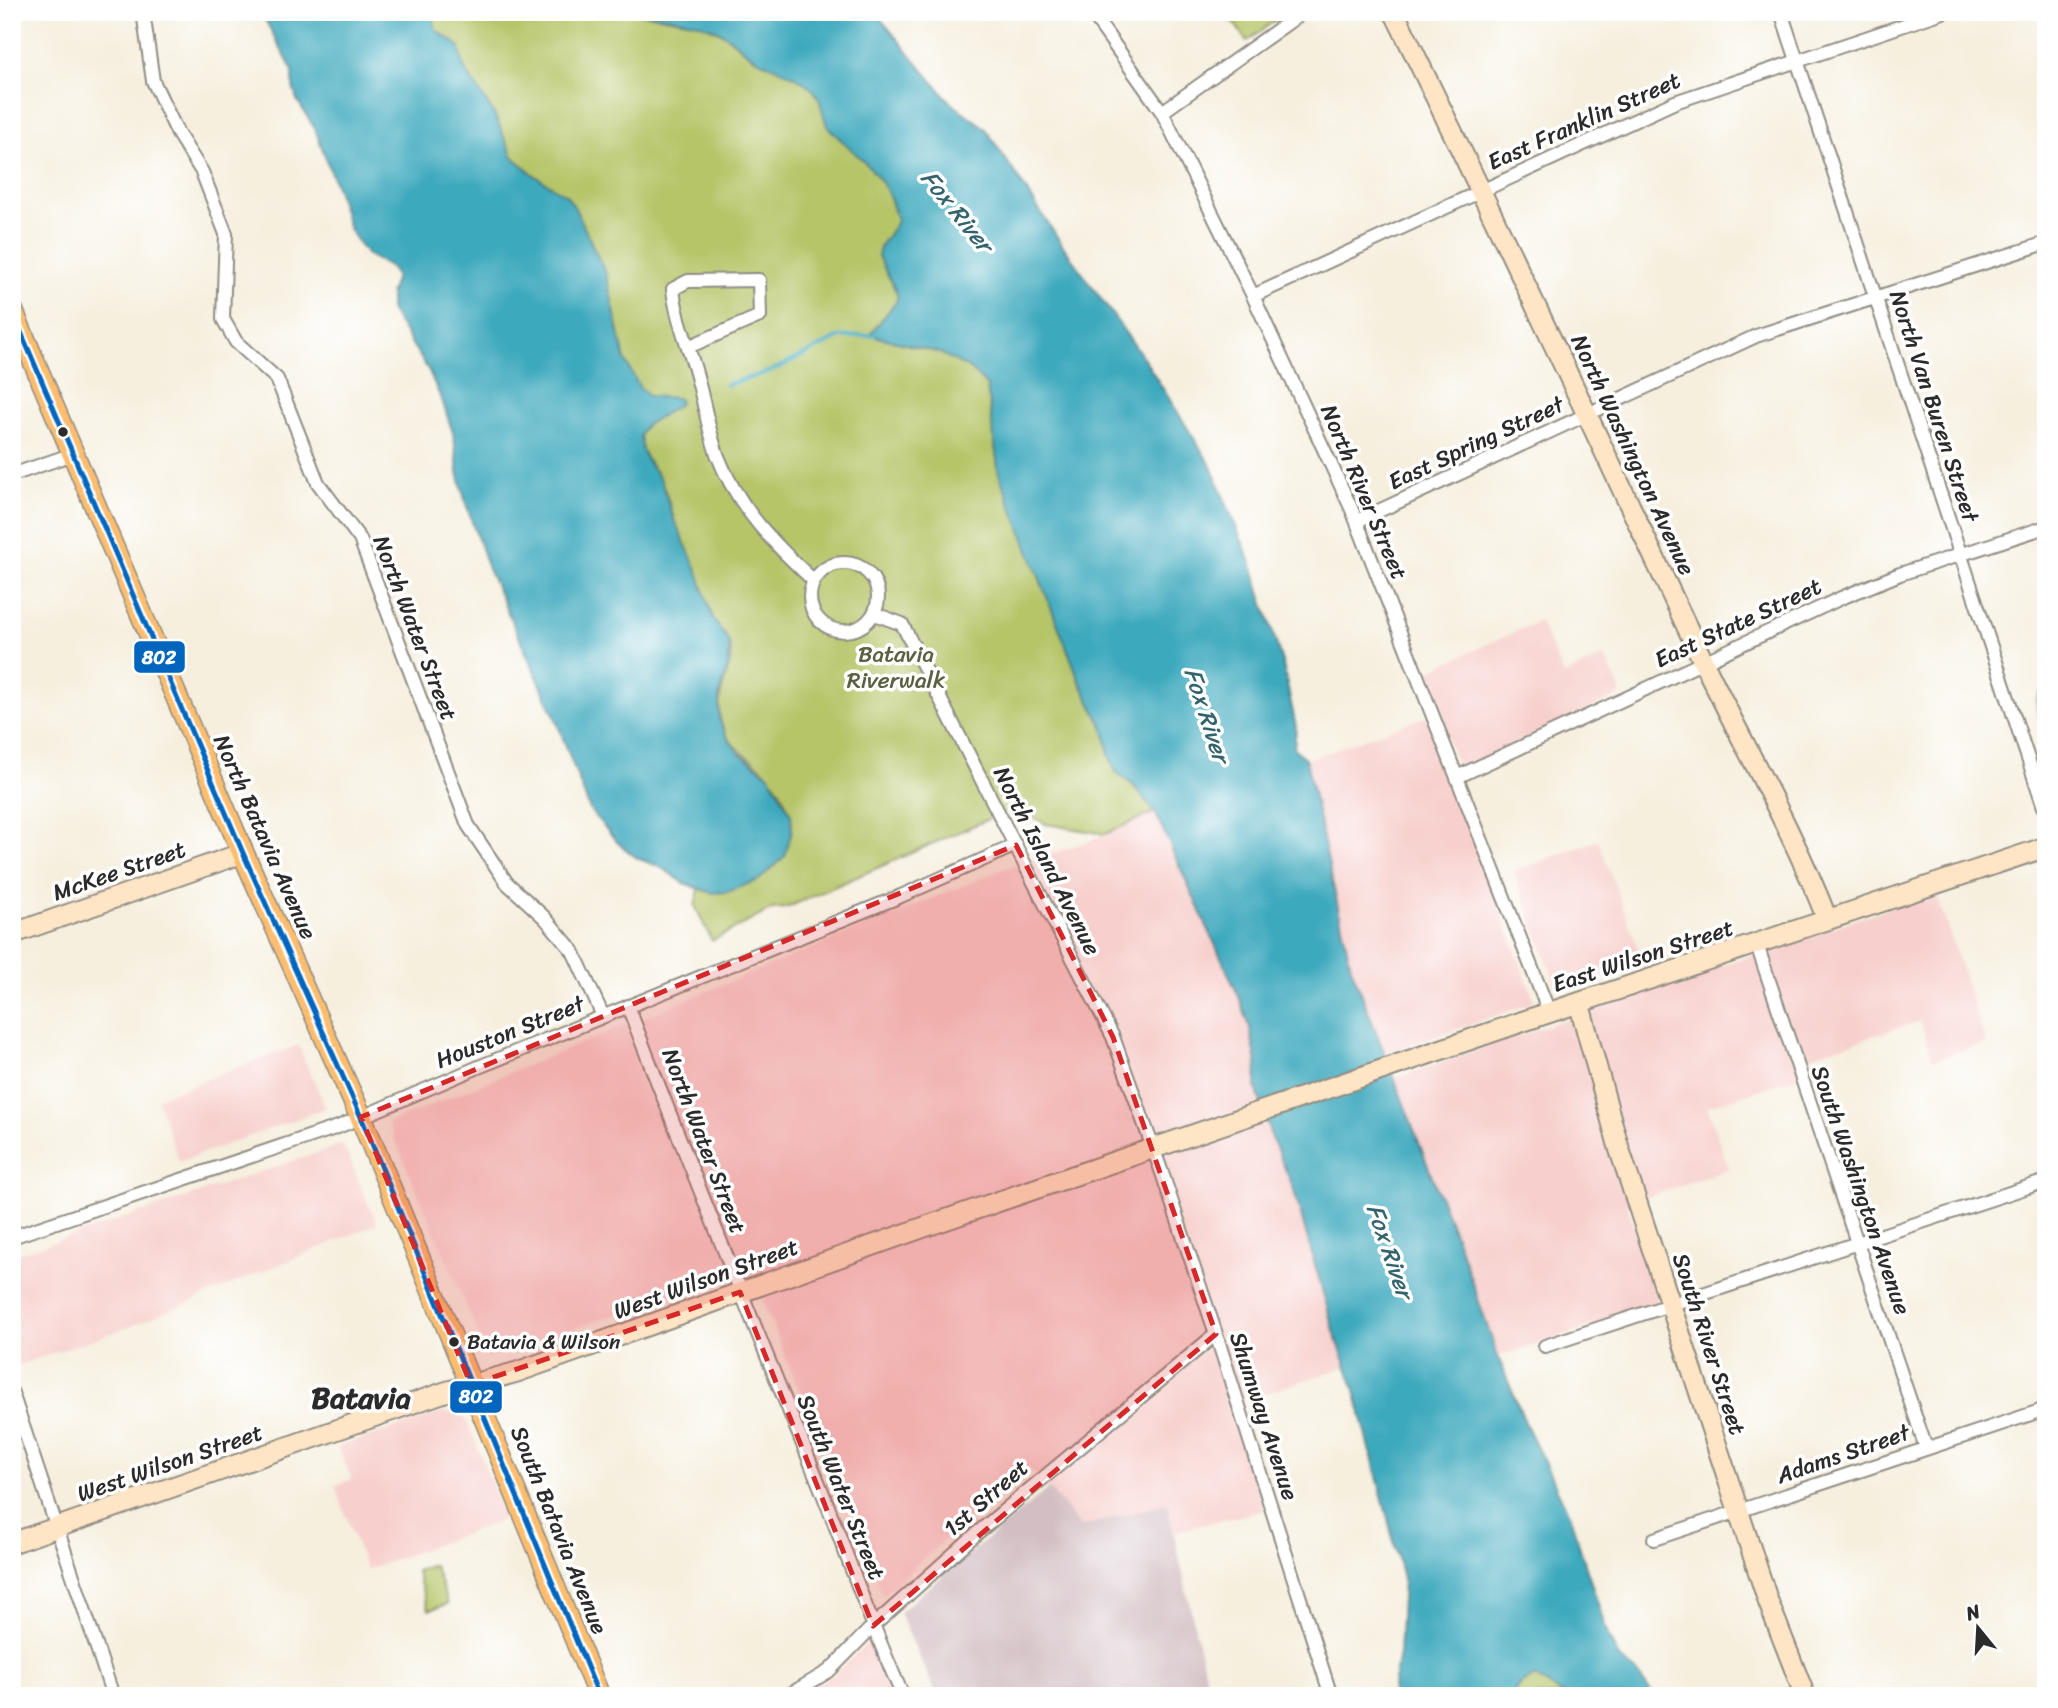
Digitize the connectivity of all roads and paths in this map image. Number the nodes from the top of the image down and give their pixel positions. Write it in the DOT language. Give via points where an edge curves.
graph roads {
  1 [pos="143,12"];
  2 [pos="1091,12"];
  3 [pos="1303,12"];
  4 [pos="1394,12"];
  5 [pos="1781,12"];
  6 [pos="1943,12"];
  7 [pos="1797,61"];
  8 [pos="1162,112"];
  9 [pos="1482,190"];
  10 [pos="2046,243"];
  11 [pos="1254,296"];
  12 [pos="1876,298"];
  13 [pos="12,310"];
  14 [pos="688,347"];
  15 [pos="1588,414"];
  16 [pos="73,454"];
  17 [pos="12,475"];
  18 [pos="1357,520"];
  19 [pos="2046,527"];
  20 [pos="1961,554"];
  21 [pos="814,581"];
  22 [pos="875,614"];
  23 [pos="1703,662"];
  24 [pos="1457,777"];
  25 [pos="2046,813"];
  26 [pos="1016,845"];
  27 [pos="2046,847"];
  28 [pos="243,853"];
  29 [pos="1827,919"];
  30 [pos="12,934"];
  31 [pos="1757,945"];
  32 [pos="1579,1003"];
  33 [pos="628,1006"];
  34 [pos="1549,1012"];
  35 [pos="603,1016"];
  36 [pos="1256,1114"];
  37 [pos="361,1117"];
  38 [pos="1153,1150"];
  39 [pos="2046,1181"];
  40 [pos="12,1237"];
  41 [pos="1857,1243"];
  42 [pos="740,1292"];
  43 [pos="1670,1304"];
  44 [pos="1216,1334"];
  45 [pos="1545,1346"];
  46 [pos="471,1385"];
  47 [pos="12,1394"];
  48 [pos="2046,1409"];
  49 [pos="1926,1448"];
  50 [pos="1739,1511"];
  51 [pos="57,1528"];
  52 [pos="1654,1539"];
  53 [pos="12,1543"];
  54 [pos="873,1626"];
  55 [pos="113,1696"];
  56 [pos="599,1696"];
  57 [pos="787,1696"];
  58 [pos="903,1696"];
  59 [pos="1331,1696"];
  60 [pos="1805,1696"];
  1 -- 35 [label="street, North Water Street" via="153,80 202,172 226,233 223,319 236,342 277,379 318,483 360,539 468,825 507,883 573,951"];
  2 -- 8 [label="street, North River Street"];
  3 -- 8 [label="street"];
  4 -- 9 [label="main road, North Washington Avenue"];
  5 -- 7 [label="street, North Van Buren Street"];
  6 -- 7 [label="street, East Franklin Street"];
  7 -- 9 [label="street, East Franklin Street" via="1675,102"];
  7 -- 12 [label="street, North Van Buren Street"];
  8 -- 11 [label="street, North River Street"];
  9 -- 11 [label="street, East Franklin Street"];
  9 -- 15 [label="main road, North Washington Avenue"];
  10 -- 12 [label="street, East Spring Street"];
  11 -- 18 [label="street, North River Street"];
  12 -- 15 [label="street, East Spring Street" via="1756,337"];
  12 -- 20 [label="street, North Van Buren Street"];
  13 -- 16 [label="main road, North Batavia Avenue"];
  14 -- 14 [label="street" via="673,289 688,281 759,280 760,316"];
  14 -- 21 [label="street" via="717,454 736,495"];
  15 -- 18 [label="street, East Spring Street"];
  15 -- 23 [label="main road, North Washington Avenue"];
  16 -- 17 [label="street"];
  16 -- 28 [label="main road, North Batavia Avenue"];
  18 -- 24 [label="street, North River Street"];
  19 -- 20 [label="street, East State Street"];
  20 -- 23 [label="street, East State Street" via="1841,598"];
  20 -- 25 [label="street, North Van Buren Street"];
  21 -- 22 [label="street" via="829,567 858,566 874,580 878,591"];
  21 -- 22 [label="street" via="812,609 825,626 847,632"];
  22 -- 26 [label="street, North Island Avenue" via="902,624"];
  23 -- 24 [label="street, East State Street"];
  23 -- 29 [label="main road, North Washington Avenue"];
  24 -- 34 [label="street, North River Street"];
  26 -- 33 [label="street, Houston Street"];
  26 -- 38 [label="street, North Island Avenue" via="1113,1037"];
  27 -- 29 [label="main road, East Wilson Street"];
  28 -- 30 [label="main road, McKee Street"];
  28 -- 37 [label="main road, North Batavia Avenue"];
  29 -- 31 [label="main road, East Wilson Street"];
  31 -- 32 [label="main road, East Wilson Street"];
  31 -- 41 [label="street, South Washington Avenue"];
  32 -- 34 [label="main road, East Wilson Street"];
  32 -- 43 [label="main road, South River Street" via="1619,1148"];
  33 -- 35 [label="street, Houston Street"];
  33 -- 42 [label="street, North Water Street"];
  34 -- 36 [label="main road, East Wilson Street"];
  35 -- 37 [label="street, Houston Street"];
  36 -- 38 [label="main road, West Wilson Street"];
  37 -- 40 [label="street, Houston Street"];
  37 -- 46 [label="main road, North Batavia Avenue"];
  38 -- 42 [label="main road, West Wilson Street"];
  38 -- 44 [label="street, Shumway Avenue"];
  39 -- 41 [label="street"];
  41 -- 43 [label="street"];
  41 -- 49 [label="street, South Washington Avenue"];
  42 -- 46 [label="main road, West Wilson Street"];
  42 -- 54 [label="street, South Water Street"];
  43 -- 45 [label="street"];
  43 -- 50 [label="main road, South River Street"];
  44 -- 54 [label="street, 1st Street"];
  44 -- 59 [label="street, Shumway Avenue"];
  46 -- 51 [label="main road, West Wilson Street"];
  46 -- 56 [label="main road, South Batavia Avenue"];
  47 -- 51 [label="street"];
  48 -- 49 [label="street, Adams Street"];
  49 -- 50 [label="street, Adams Street"];
  50 -- 52 [label="street, Adams Street"];
  50 -- 60 [label="main road, South River Street"];
  51 -- 53 [label="main road, West Wilson Street"];
  51 -- 55 [label="street"];
  54 -- 57 [label="street, 1st Street" via="829,1671"];
  54 -- 58 [label="street, South Water Street"];
}
